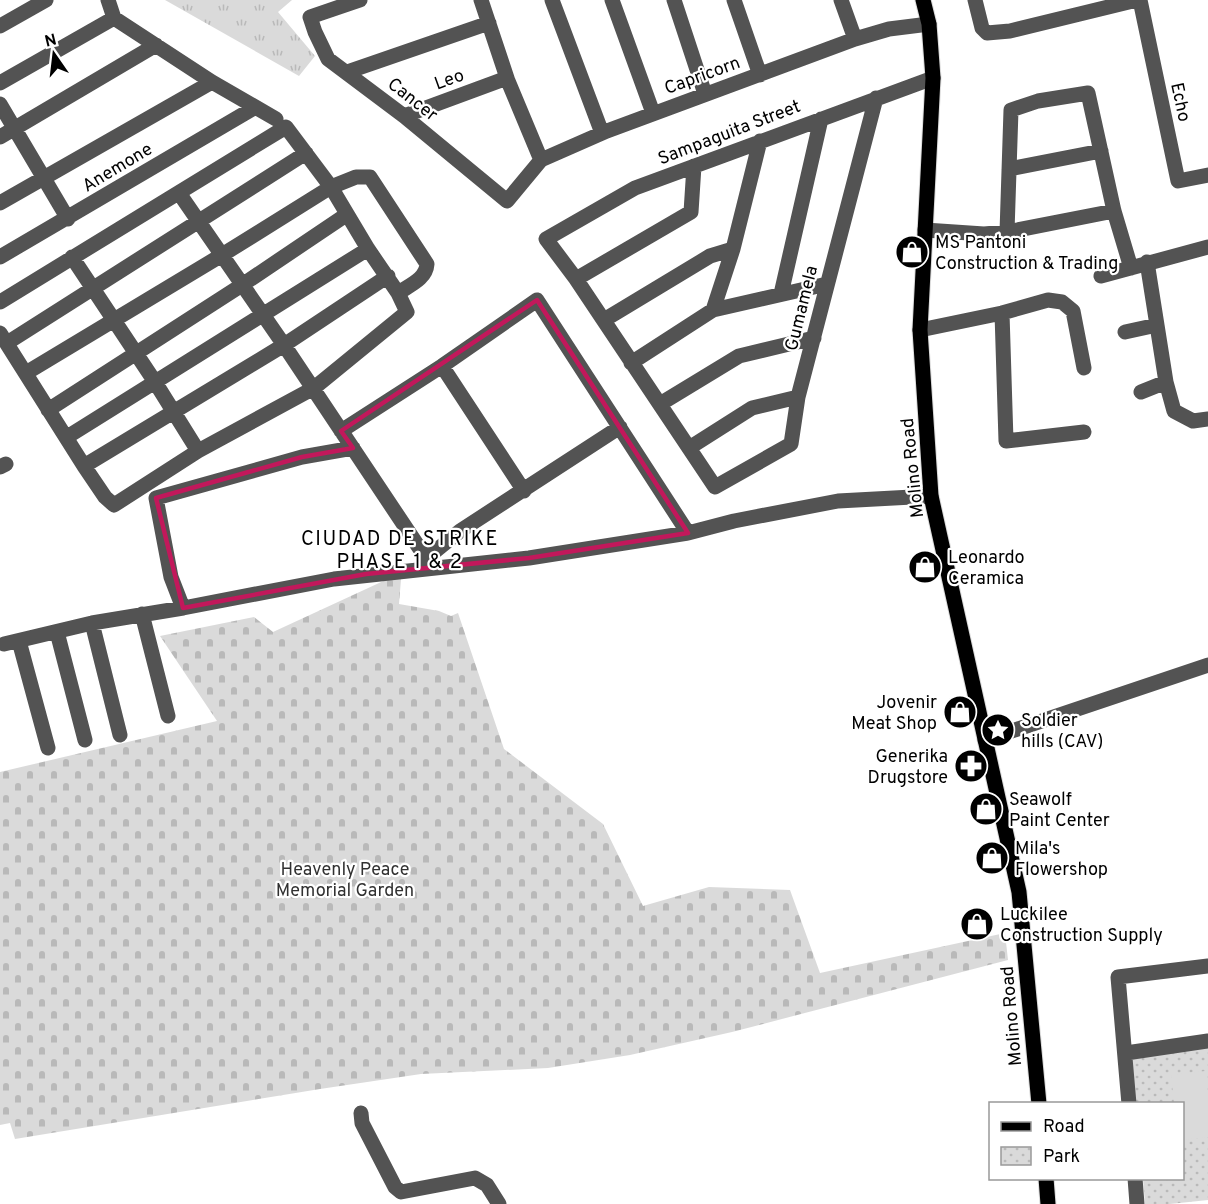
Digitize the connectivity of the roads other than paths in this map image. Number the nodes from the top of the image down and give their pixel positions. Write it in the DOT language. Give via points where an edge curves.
graph roads {
  1 [pos="46,0"];
  2 [pos="108,0"];
  3 [pos="360,0"];
  4 [pos="481,0"];
  5 [pos="552,0"];
  6 [pos="612,0"];
  7 [pos="674,0"];
  8 [pos="734,0"];
  9 [pos="841,0"];
  10 [pos="923,0"];
  11 [pos="975,0"];
  12 [pos="1138,0"];
  13 [pos="114,18"];
  14 [pos="489,23"];
  15 [pos="929,24"];
  16 [pos="0,26"];
  17 [pos="855,39"];
  18 [pos="156,45"];
  19 [pos="347,72"];
  20 [pos="760,75"];
  21 [pos="507,78"];
  22 [pos="933,78"];
  23 [pos="212,82"];
  24 [pos="0,83"];
  25 [pos="705,94"];
  26 [pos="876,98"];
  27 [pos="0,104"];
  28 [pos="254,108"];
  29 [pos="653,113"];
  30 [pos="404,116"];
  31 [pos="821,118"];
  32 [pos="276,119"];
  33 [pos="15,128"];
  34 [pos="602,133"];
  35 [pos="0,137"];
  36 [pos="760,141"];
  37 [pos="1101,151"];
  38 [pos="306,153"];
  39 [pos="542,160"];
  40 [pos="694,166"];
  41 [pos="1009,169"];
  42 [pos="1208,175"];
  43 [pos="44,178"];
  44 [pos="331,187"];
  45 [pos="179,193"];
  46 [pos="507,201"];
  47 [pos="0,203"];
  48 [pos="1114,211"];
  49 [pos="346,215"];
  50 [pos="68,219"];
  51 [pos="199,221"];
  52 [pos="925,230"];
  53 [pos="1007,232"];
  54 [pos="368,249"];
  55 [pos="733,249"];
  56 [pos="1207,251"];
  57 [pos="222,255"];
  58 [pos="0,257"];
  59 [pos="72,257"];
  60 [pos="1147,262"];
  61 [pos="1131,268"];
  62 [pos="388,276"];
  63 [pos="1101,276"];
  64 [pos="576,279"];
  65 [pos="242,285"];
  66 [pos="827,285"];
  67 [pos="93,289"];
  68 [pos="398,293"];
  69 [pos="781,294"];
  70 [pos="0,302"];
  71 [pos="713,310"];
  72 [pos="1002,313"];
  73 [pos="263,315"];
  74 [pos="113,320"];
  75 [pos="604,320"];
  76 [pos="1157,325"];
  77 [pos="920,330"];
  78 [pos="1125,332"];
  79 [pos="3,338"];
  80 [pos="814,338"];
  81 [pos="285,345"];
  82 [pos="135,352"];
  83 [pos="631,363"];
  84 [pos="442,366"];
  85 [pos="1084,368"];
  86 [pos="26,373"];
  87 [pos="155,382"];
  88 [pos="1166,382"];
  89 [pos="314,388"];
  90 [pos="1141,392"];
  91 [pos="798,398"];
  92 [pos="660,404"];
  93 [pos="48,410"];
  94 [pos="174,413"];
  95 [pos="1208,419"];
  96 [pos="620,428"];
  97 [pos="341,431"];
  98 [pos="1084,432"];
  99 [pos="67,437"];
  100 [pos="353,448"];
  101 [pos="688,448"];
  102 [pos="198,451"];
  103 [pos="84,466"];
  104 [pos="524,491"];
  105 [pos="931,496"];
  106 [pos="688,533"];
  107 [pos="430,562"];
  108 [pos="183,608"];
  109 [pos="142,614"];
  110 [pos="92,623"];
  111 [pos="57,632"];
  112 [pos="1208,665"];
  113 [pos="168,716"];
  114 [pos="120,735"];
  115 [pos="85,740"];
  116 [pos="985,740"];
  117 [pos="48,748"];
  118 [pos="1208,966"];
  119 [pos="1208,1041"];
  120 [pos="1126,1053"];
  121 [pos="1039,1102"];
  122 [pos="1129,1102"];
  123 [pos="361,1113"];
  124 [pos="1046,1180"];
  125 [pos="1135,1180"];
  126 [pos="401,1198"];
  127 [pos="500,1204"];
  128 [pos="1048,1204"];
  129 [pos="1137,1204"];
  1 -- 16 [label="street"];
  2 -- 13 [label="street"];
  3 -- 19 [label="street, Cancer" via="310,17 328,59"];
  4 -- 14 [label="street"];
  5 -- 34 [label="street"];
  6 -- 29 [label="street"];
  7 -- 25 [label="street"];
  8 -- 20 [label="street"];
  9 -- 17 [label="street"];
  10 -- 15 [label="main road, Molino Road"];
  11 -- 12 [label="street" via="987,33"];
  12 -- 42 [label="street, Echo" via="1178,181"];
  13 -- 18 [label="street"];
  13 -- 24 [label="street"];
  14 -- 19 [label="street"];
  14 -- 21 [label="street"];
  15 -- 17 [label="street, Capricorn" via="889,29"];
  15 -- 22 [label="main road, Molino Road"];
  17 -- 20 [label="street, Capricorn"];
  18 -- 23 [label="street"];
  18 -- 33 [label="street"];
  19 -- 30 [label="street, Cancer"];
  20 -- 25 [label="street, Capricorn"];
  21 -- 30 [label="street, Leo"];
  21 -- 39 [label="street"];
  22 -- 26 [label="street, Sampaguita Street"];
  22 -- 52 [label="main road, Molino Road"];
  23 -- 28 [label="street"];
  23 -- 43 [label="street"];
  25 -- 29 [label="street, Capricorn"];
  26 -- 31 [label="street, Sampaguita Street"];
  26 -- 66 [label="street, Gumamela"];
  27 -- 33 [label="street"];
  28 -- 32 [label="street"];
  28 -- 50 [label="street, Anemone"];
  29 -- 34 [label="street, Capricorn"];
  30 -- 46 [label="street, Cancer"];
  31 -- 36 [label="street, Sampaguita Street"];
  31 -- 69 [label="street"];
  33 -- 35 [label="street"];
  33 -- 43 [label="street"];
  34 -- 39 [label="street, Capricorn"];
  36 -- 40 [label="street, Sampaguita Street"];
  36 -- 55 [label="street"];
  37 -- 41 [label="street"];
  37 -- 41 [label="street" via="1088,93 1038,101 1011,110"];
  37 -- 48 [label="street"];
  38 -- 44 [label="street"];
  38 -- 45 [label="street" via="286,127"];
  38 -- 51 [label="street"];
  39 -- 46 [label="street, Capricorn"];
  40 -- 64 [label="street" via="691,212"];
  40 -- 64 [label="street, Sampaguita Street" via="635,188 546,239"];
  41 -- 53 [label="street"];
  43 -- 47 [label="street"];
  43 -- 50 [label="street"];
  44 -- 49 [label="street"];
  44 -- 57 [label="street"];
  44 -- 68 [label="street" via="356,177 370,177 427,264 423,276"];
  45 -- 51 [label="street"];
  45 -- 59 [label="street"];
  48 -- 53 [label="street"];
  48 -- 61 [label="street"];
  49 -- 54 [label="street"];
  49 -- 65 [label="street"];
  50 -- 58 [label="street, Anemone"];
  51 -- 57 [label="street"];
  51 -- 67 [label="street"];
  52 -- 53 [label="street"];
  52 -- 77 [label="main road, Molino Road"];
  54 -- 62 [label="street"];
  54 -- 73 [label="street"];
  55 -- 71 [label="street"];
  55 -- 75 [label="street" via="710,256"];
  56 -- 60 [label="street"];
  57 -- 65 [label="street"];
  57 -- 74 [label="street"];
  59 -- 67 [label="street"];
  59 -- 70 [label="street"];
  60 -- 61 [label="street"];
  60 -- 76 [label="street"];
  61 -- 63 [label="street"];
  62 -- 68 [label="street"];
  62 -- 81 [label="street"];
  64 -- 75 [label="street"];
  65 -- 73 [label="street"];
  65 -- 82 [label="street"];
  66 -- 69 [label="street"];
  66 -- 80 [label="street, Gumamela"];
  67 -- 74 [label="street"];
  67 -- 79 [label="street"];
  68 -- 89 [label="street" via="407,307 406,314"];
  69 -- 71 [label="street"];
  71 -- 83 [label="street"];
  72 -- 77 [label="street"];
  72 -- 85 [label="street" via="1048,300 1062,302 1073,311"];
  72 -- 98 [label="street" via="1006,441"];
  73 -- 81 [label="street"];
  73 -- 87 [label="street"];
  74 -- 82 [label="street"];
  74 -- 86 [label="street"];
  75 -- 83 [label="street"];
  76 -- 78 [label="street"];
  76 -- 88 [label="street"];
  77 -- 105 [label="main road, Molino Road"];
  79 -- 86 [label="street"];
  80 -- 91 [label="street, Gumamela"];
  80 -- 92 [label="street" via="739,356"];
  81 -- 89 [label="street"];
  81 -- 94 [label="street"];
  82 -- 87 [label="street"];
  82 -- 93 [label="street"];
  83 -- 92 [label="street"];
  84 -- 96 [label="street" via="537,300"];
  84 -- 97 [label="street"];
  84 -- 104 [label="street"];
  86 -- 93 [label="street"];
  87 -- 94 [label="street"];
  87 -- 99 [label="street"];
  88 -- 90 [label="street"];
  88 -- 95 [label="street" via="1174,411 1193,421"];
  89 -- 97 [label="street"];
  89 -- 102 [label="street"];
  91 -- 101 [label="street" via="752,408"];
  91 -- 101 [label="street, Gumamela" via="791,444 715,487"];
  92 -- 101 [label="street"];
  93 -- 99 [label="street"];
  94 -- 102 [label="street"];
  94 -- 103 [label="street"];
  96 -- 104 [label="street"];
  96 -- 106 [label="street"];
  97 -- 100 [label="street"];
  99 -- 103 [label="street"];
  100 -- 107 [label="street"];
  100 -- 108 [label="street" via="302,457 156,498 171,577"];
  102 -- 103 [label="street" via="114,505"];
  104 -- 107 [label="street" via="460,531"];
  105 -- 106 [label="street" via="838,501"];
  105 -- 116 [label="main road, Molino Road"];
  106 -- 107 [label="street" via="529,558"];
  107 -- 108 [label="street"];
  108 -- 109 [label="street"];
  109 -- 110 [label="street"];
  109 -- 113 [label="street"];
  110 -- 111 [label="street"];
  110 -- 114 [label="street"];
  111 -- 115 [label="street"];
  111 -- 117 [label="street" via="11,643"];
  112 -- 116 [label="street"];
  116 -- 121 [label="main road, Molino Road" via="1018,892"];
  118 -- 120 [label="street" via="1118,977"];
  119 -- 120 [label="street"];
  120 -- 122 [label="street"];
  123 -- 126 [label="street" via="362,1123"];
  124 -- 128 [label="main road"];
  125 -- 129 [label="street"];
  126 -- 127 [label="street" via="475,1178 487,1185"];
}
